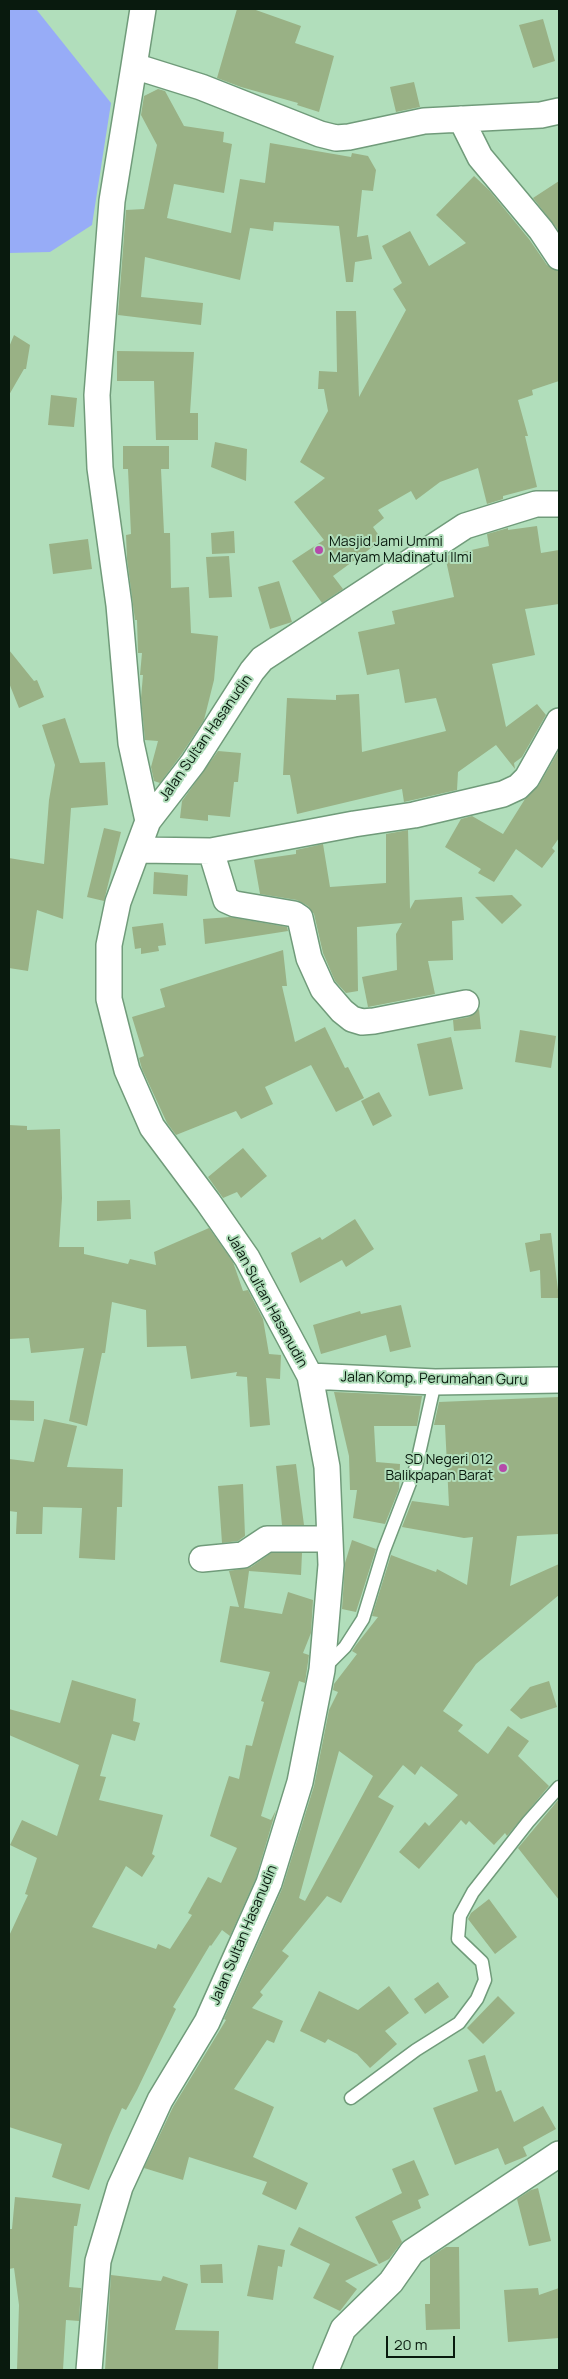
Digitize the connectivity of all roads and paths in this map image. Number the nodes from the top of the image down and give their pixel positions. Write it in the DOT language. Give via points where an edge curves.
graph roads {
  1 [pos="142,9"];
  2 [pos="134,66"];
  3 [pos="559,111"];
  4 [pos="461,119"];
  5 [pos="559,257"];
  6 [pos="559,504"];
  7 [pos="559,721"];
  8 [pos="148,821"];
  9 [pos="138,850"];
  10 [pos="211,851"];
  11 [pos="466,1004"];
  12 [pos="310,1376"];
  13 [pos="559,1380"];
  14 [pos="435,1382"];
  15 [pos="329,1539"];
  16 [pos="202,1560"];
  17 [pos="322,1670"];
  18 [pos="559,1787"];
  19 [pos="351,2098"];
  20 [pos="559,2154"];
  21 [pos="89,2370"];
  22 [pos="326,2370"];
  1 -- 2 [label="street"];
  2 -- 4 [label="street" via="201,87 336,138 424,121"];
  2 -- 8 [label="street" via="112,201 97,395 100,468 119,605 131,743"];
  3 -- 4 [label="street" via="541,115"];
  4 -- 5 [label="street" via="480,158 541,230"];
  6 -- 8 [label="street, Jalan Sultan Hasanudin" via="536,504 465,526 262,659 193,762"];
  7 -- 10 [label="street" via="527,778 503,794 414,814"];
  8 -- 9 [label="street, Jalan Sultan Hasanudin"];
  9 -- 10 [label="street"];
  9 -- 12 [label="street, Jalan Sultan Hasanudin" via="118,902 109,945 109,999 127,1070 152,1128 247,1258"];
  10 -- 11 [label="street" via="226,900 300,918 310,958 323,989 352,1019 374,1021"];
  12 -- 14 [label="street, Jalan Komp. Perumahan Guru"];
  12 -- 15 [label="street, Jalan Sultan Hasanudin" via="327,1467"];
  13 -- 14 [label="street, Jalan Komp. Perumahan Guru"];
  14 -- 17 [label="lane" via="416,1467 384,1550 363,1620 345,1647"];
  15 -- 16 [label="street" via="274,1538 262,1541 243,1555"];
  15 -- 17 [label="street, Jalan Sultan Hasanudin" via="331,1565"];
  17 -- 21 [label="street, Jalan Sultan Hasanudin" via="300,1782 269,1883 207,2022 160,2100 120,2187 98,2261"];
  18 -- 19 [label="lane" via="473,1892 460,1916 458,1939 482,1962 486,1980 477,1999 459,2023"];
  20 -- 22 [label="street" via="412,2252 391,2282 343,2329"];
}
